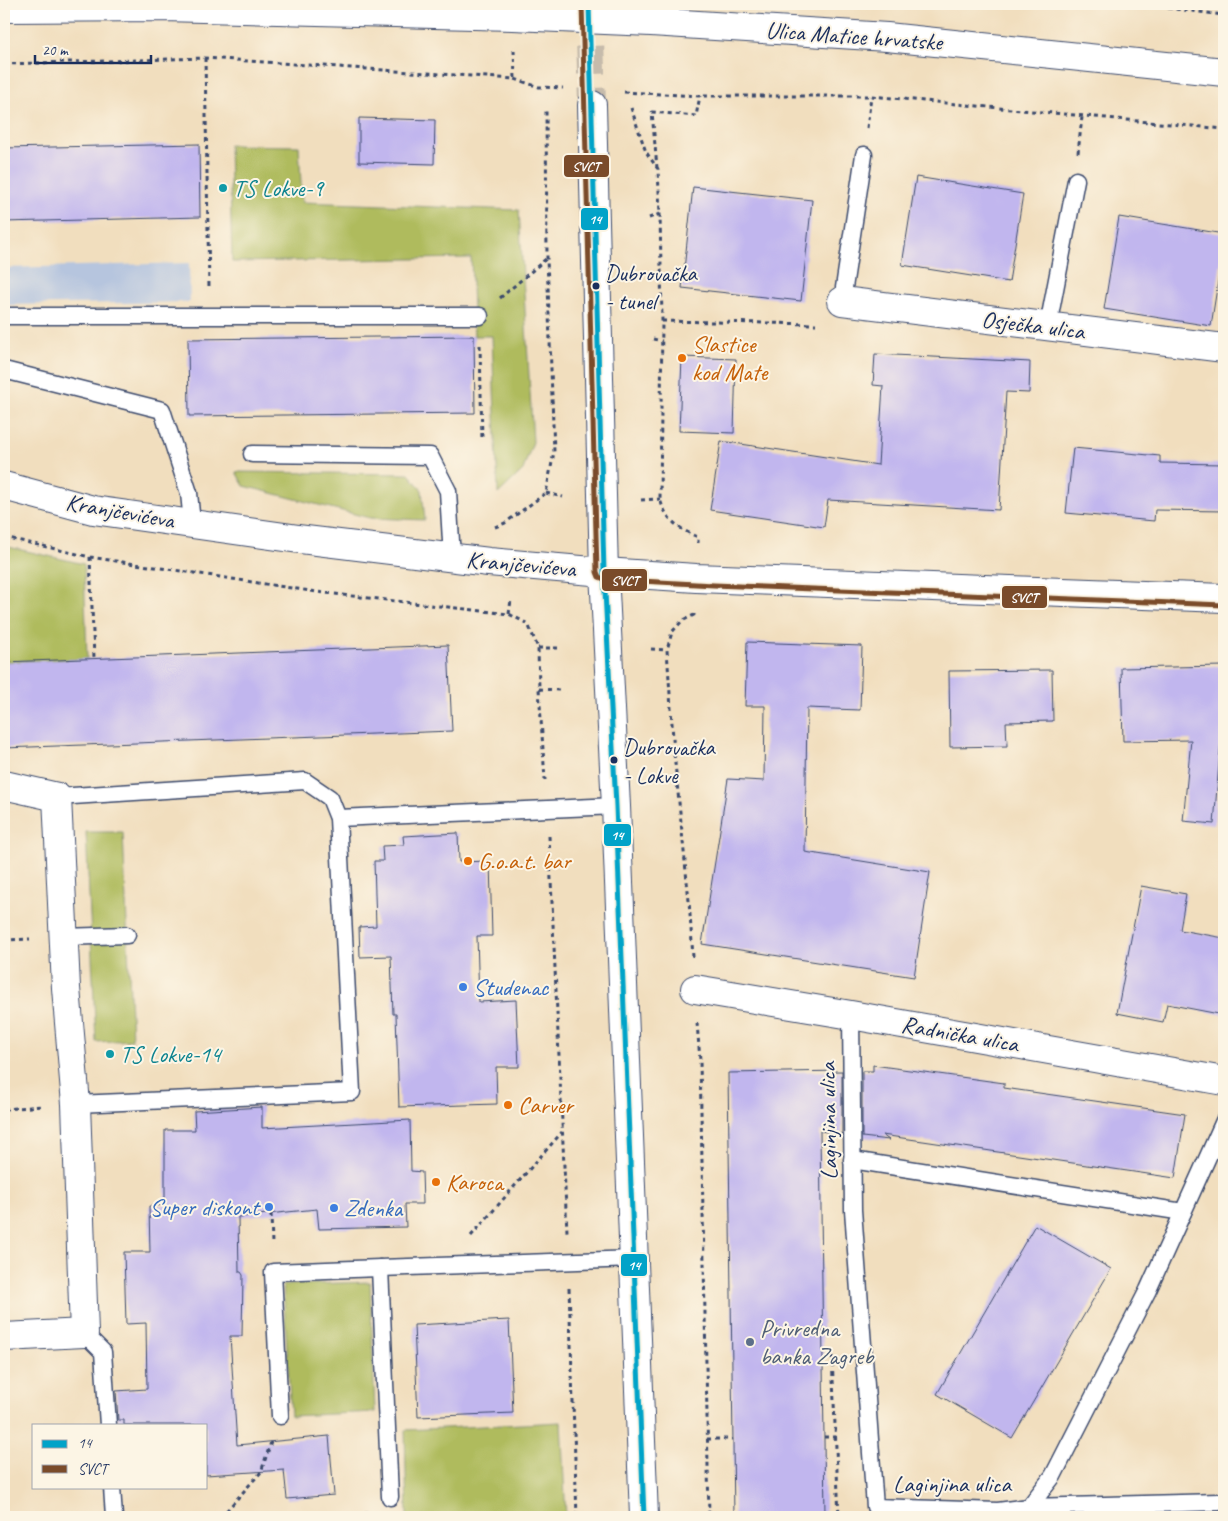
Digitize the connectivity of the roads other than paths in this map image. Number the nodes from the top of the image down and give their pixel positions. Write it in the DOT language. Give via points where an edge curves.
graph roads {
  1 [pos="4,8"];
  2 [pos="1224,72"];
  3 [pos="592,105"];
  4 [pos="864,155"];
  5 [pos="1076,180"];
  6 [pos="842,301"];
  7 [pos="4,316"];
  8 [pos="480,316"];
  9 [pos="1048,326"];
  10 [pos="1224,348"];
  11 [pos="4,370"];
  12 [pos="252,454"];
  13 [pos="4,486"];
  14 [pos="192,523"];
  15 [pos="452,547"];
  16 [pos="604,572"];
  17 [pos="1224,598"];
  18 [pos="4,785"];
  19 [pos="57,797"];
  20 [pos="616,806"];
  21 [pos="338,818"];
  22 [pos="127,935"];
  23 [pos="63,937"];
  24 [pos="694,989"];
  25 [pos="851,1015"];
  26 [pos="1224,1081"];
  27 [pos="76,1104"];
  28 [pos="1224,1121"];
  29 [pos="852,1160"];
  30 [pos="1183,1212"];
  31 [pos="634,1258"];
  32 [pos="380,1268"];
  33 [pos="84,1332"];
  34 [pos="4,1337"];
  35 [pos="280,1416"];
  36 [pos="108,1424"];
  37 [pos="112,1488"];
  38 [pos="390,1498"];
  39 [pos="1218,1502"];
  40 [pos="1029,1507"];
  41 [pos="114,1517"];
  42 [pos="644,1517"];
  1 -- 2 [label="street, Ulica Matice hrvatske" via="163,7 651,22 887,37"];
  3 -- 16 [label="street"];
  4 -- 6 [label="lane"];
  5 -- 9 [label="lane"];
  6 -- 9 [label="street, Osječka ulica"];
  7 -- 8 [label="lane"];
  9 -- 10 [label="street, Osječka ulica"];
  11 -- 14 [label="lane" via="162,410 189,493"];
  12 -- 15 [label="lane" via="430,456 448,491"];
  13 -- 14 [label="street, Kranjčevićeva" via="93,510"];
  14 -- 15 [label="street, Kranjčevićeva" via="299,539"];
  15 -- 16 [label="street, Kranjčevićeva"];
  16 -- 17 [label="street, Kranjčevićeva"];
  16 -- 20 [label="street"];
  18 -- 19 [label="street"];
  19 -- 21 [label="lane" via="305,781 330,798"];
  19 -- 23 [label="street"];
  20 -- 21 [label="lane"];
  20 -- 31 [label="street"];
  21 -- 27 [label="lane" via="352,1092"];
  22 -- 23 [label="lane"];
  23 -- 27 [label="street"];
  24 -- 25 [label="street, Radnička ulica"];
  25 -- 26 [label="street, Radnička ulica"];
  25 -- 29 [label="lane, Laginjina ulica"];
  27 -- 33 [label="street"];
  28 -- 30 [label="lane, Laginjina ulica"];
  29 -- 30 [label="lane"];
  29 -- 40 [label="lane, Laginjina ulica" via="875,1507 998,1511"];
  30 -- 40 [label="lane, Laginjina ulica" via="1148,1290 1053,1476"];
  31 -- 32 [label="lane"];
  31 -- 42 [label="street"];
  32 -- 35 [label="lane" via="274,1272"];
  32 -- 38 [label="lane"];
  33 -- 34 [label="street"];
  33 -- 36 [label="lane" via="103,1352"];
  37 -- 41 [label="lane"];
  39 -- 40 [label="lane"];
}
